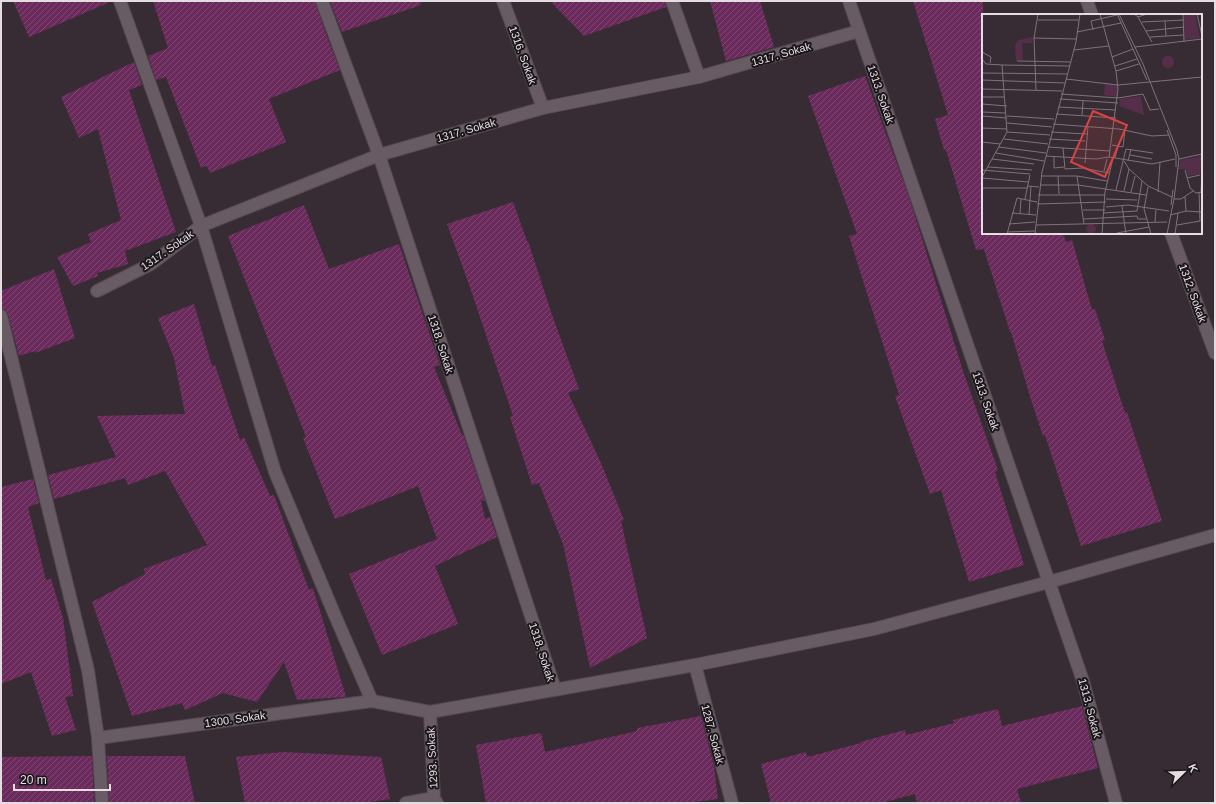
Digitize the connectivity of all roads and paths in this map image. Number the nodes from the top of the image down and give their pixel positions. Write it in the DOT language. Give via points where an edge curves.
graph roads {
  1 [pos="120,1"];
  2 [pos="322,1"];
  3 [pos="503,1"];
  4 [pos="672,1"];
  5 [pos="849,1"];
  6 [pos="1087,1"];
  7 [pos="1092,14"];
  8 [pos="859,31"];
  9 [pos="699,77"];
  10 [pos="543,108"];
  11 [pos="379,155"];
  12 [pos="202,226"];
  13 [pos="1172,234"];
  14 [pos="97,291"];
  15 [pos="1,316"];
  16 [pos="1215,353"];
  17 [pos="1215,535"];
  18 [pos="1049,582"];
  19 [pos="695,665"];
  20 [pos="555,689"];
  21 [pos="372,701"];
  22 [pos="430,712"];
  23 [pos="98,738"];
  24 [pos="436,801"];
  25 [pos="102,803"];
  26 [pos="406,803"];
  27 [pos="732,803"];
  28 [pos="1115,803"];
  1 -- 12 [label="street"];
  2 -- 11 [label="street, 1318. Sokak"];
  3 -- 10 [label="street, 1316. Sokak"];
  4 -- 9 [label="street"];
  5 -- 8 [label="street, 1313. Sokak"];
  6 -- 7 [label="street"];
  8 -- 9 [label="street, 1317. Sokak"];
  8 -- 18 [label="street, 1313. Sokak"];
  9 -- 10 [label="street, 1317. Sokak"];
  10 -- 11 [label="street, 1317. Sokak"];
  11 -- 12 [label="street, 1317. Sokak"];
  11 -- 20 [label="street, 1318. Sokak"];
  12 -- 14 [label="street, 1317. Sokak" via="151,264"];
  12 -- 21 [label="street" via="275,472"];
  13 -- 16 [label="street, 1312. Sokak"];
  15 -- 23 [label="street" via="88,670"];
  17 -- 18 [label="street"];
  18 -- 19 [label="street" via="874,629"];
  18 -- 28 [label="street, 1313. Sokak" via="1083,681"];
  19 -- 20 [label="street"];
  19 -- 27 [label="street, 1287. Sokak"];
  20 -- 22 [label="street"];
  21 -- 22 [label="street, 1300. Sokak"];
  21 -- 23 [label="street, 1300. Sokak"];
  22 -- 24 [label="street, 1293. Sokak"];
  23 -- 25 [label="street"];
  24 -- 26 [label="street"];
}
